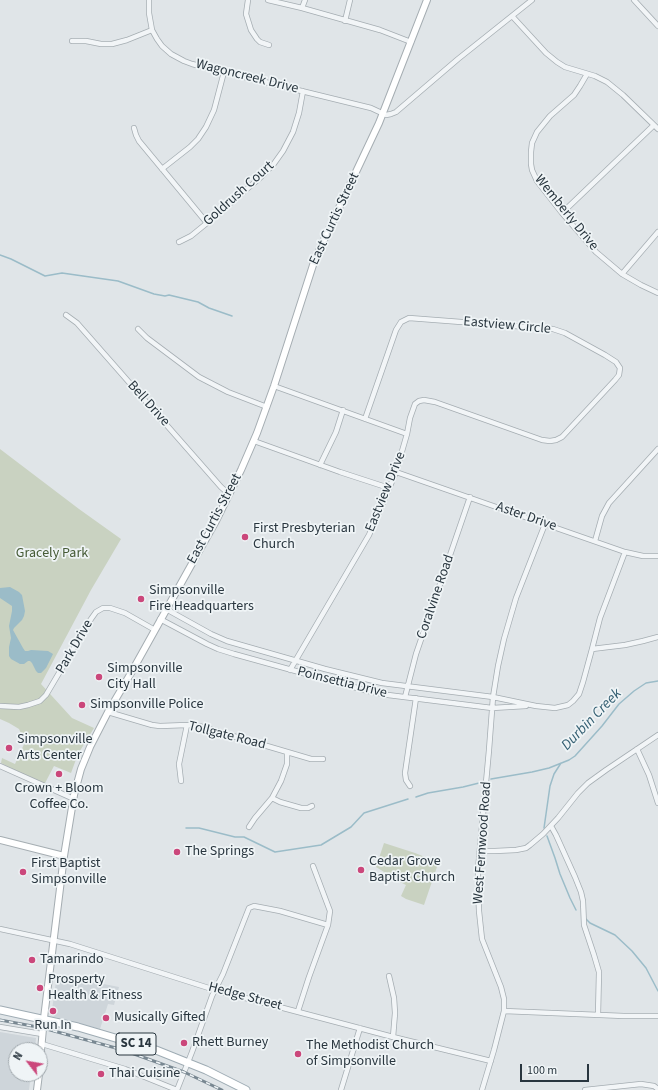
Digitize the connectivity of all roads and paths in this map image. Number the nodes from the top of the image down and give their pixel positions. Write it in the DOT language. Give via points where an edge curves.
graph roads {
  1 [pos="149,0"];
  2 [pos="248,0"];
  3 [pos="268,0"];
  4 [pos="305,0"];
  5 [pos="350,0"];
  6 [pos="427,0"];
  7 [pos="532,0"];
  8 [pos="634,0"];
  9 [pos="302,8"];
  10 [pos="512,16"];
  11 [pos="345,21"];
  12 [pos="658,26"];
  13 [pos="152,30"];
  14 [pos="72,41"];
  15 [pos="411,42"];
  16 [pos="270,46"];
  17 [pos="224,72"];
  18 [pos="587,74"];
  19 [pos="303,91"];
  20 [pos="383,113"];
  21 [pos="656,127"];
  22 [pos="134,128"];
  23 [pos="162,168"];
  24 [pos="562,213"];
  25 [pos="207,223"];
  26 [pos="658,232"];
  27 [pos="179,242"];
  28 [pos="622,274"];
  29 [pos="658,293"];
  30 [pos="66,315"];
  31 [pos="138,329"];
  32 [pos="274,386"];
  33 [pos="267,407"];
  34 [pos="343,410"];
  35 [pos="365,419"];
  36 [pos="407,434"];
  37 [pos="254,441"];
  38 [pos="658,449"];
  39 [pos="320,465"];
  40 [pos="396,472"];
  41 [pos="389,488"];
  42 [pos="230,494"];
  43 [pos="470,497"];
  44 [pos="545,524"];
  45 [pos="595,541"];
  46 [pos="625,552"];
  47 [pos="658,556"];
  48 [pos="166,609"];
  49 [pos="160,619"];
  50 [pos="155,630"];
  51 [pos="658,637"];
  52 [pos="592,649"];
  53 [pos="296,661"];
  54 [pos="290,670"];
  55 [pos="407,686"];
  56 [pos="405,697"];
  57 [pos="493,697"];
  58 [pos="416,698"];
  59 [pos="0,706"];
  60 [pos="534,706"];
  61 [pos="492,708"];
  62 [pos="108,712"];
  63 [pos="187,725"];
  64 [pos="658,736"];
  65 [pos="637,749"];
  66 [pos="287,752"];
  67 [pos="323,759"];
  68 [pos="0,766"];
  69 [pos="182,781"];
  70 [pos="410,786"];
  71 [pos="272,798"];
  72 [pos="74,799"];
  73 [pos="658,803"];
  74 [pos="312,806"];
  75 [pos="551,826"];
  76 [pos="248,828"];
  77 [pos="0,840"];
  78 [pos="480,850"];
  79 [pos="64,856"];
  80 [pos="313,866"];
  81 [pos="328,925"];
  82 [pos="0,929"];
  83 [pos="53,940"];
  84 [pos="389,976"];
  85 [pos="215,990"];
  86 [pos="0,1010"];
  87 [pos="298,1011"];
  88 [pos="504,1011"];
  89 [pos="598,1015"];
  90 [pos="658,1016"];
  91 [pos="44,1018"];
  92 [pos="0,1027"];
  93 [pos="360,1028"];
  94 [pos="42,1034"];
  95 [pos="393,1036"];
  96 [pos="42,1042"];
  97 [pos="48,1046"];
  98 [pos="490,1061"];
  99 [pos="188,1062"];
  100 [pos="177,1090"];
  101 [pos="246,1090"];
  102 [pos="341,1090"];
  103 [pos="482,1090"];
  104 [pos="585,1090"];
  105 [pos="658,1090"];
  1 -- 13 [label="street, Wagoncreek Drive"];
  2 -- 16 [label="street" via="246,14 251,30 260,42"];
  3 -- 9 [label="street"];
  4 -- 9 [label="street"];
  5 -- 11 [label="street"];
  6 -- 15 [label="main road, East Curtis Street"];
  7 -- 10 [label="street"];
  8 -- 12 [label="street"];
  9 -- 11 [label="street"];
  10 -- 18 [label="street" via="557,62"];
  10 -- 20 [label="street" via="396,112 386,115"];
  11 -- 15 [label="street" via="380,30"];
  13 -- 14 [label="street" via="112,44"];
  13 -- 17 [label="street, Wagoncreek Drive" via="162,46 176,58"];
  15 -- 20 [label="main road, East Curtis Street"];
  17 -- 19 [label="street, Wagoncreek Drive"];
  17 -- 23 [label="street" via="214,110 206,127 190,147"];
  18 -- 21 [label="street" via="600,78 614,87"];
  18 -- 24 [label="street, Wemberly Drive" via="574,95 540,126 530,152 535,177"];
  19 -- 20 [label="street, Wagoncreek Drive"];
  19 -- 25 [label="street, Goldrush Court" via="293,132 274,165"];
  20 -- 32 [label="main road, East Curtis Street" via="314,262"];
  21 -- 24 [label="street"];
  22 -- 23 [label="street" via="139,141"];
  23 -- 25 [label="street"];
  24 -- 28 [label="street, Wemberly Drive" via="596,252"];
  25 -- 27 [label="street, Goldrush Court"];
  26 -- 28 [label="street"];
  28 -- 29 [label="street, Wemberly Drive"];
  30 -- 42 [label="street, Bell Drive" via="77,323"];
  31 -- 33 [label="street" via="199,377 228,392"];
  32 -- 33 [label="main road, East Curtis Street"];
  32 -- 34 [label="street, Eastview Drive"];
  33 -- 37 [label="main road, East Curtis Street"];
  34 -- 35 [label="street, Eastview Drive"];
  34 -- 39 [label="street" via="336,432"];
  35 -- 36 [label="street, Eastview Drive"];
  35 -- 36 [label="street, Eastview Circle" via="396,330 401,322 409,318 553,329 605,355 620,368 615,380 562,437 556,440 542,440 424,400 415,404"];
  36 -- 40 [label="street, Eastview Drive"];
  37 -- 39 [label="street"];
  37 -- 42 [label="main road, East Curtis Street"];
  38 -- 45 [label="street" via="609,503 602,516"];
  39 -- 41 [label="street"];
  40 -- 41 [label="street, Eastview Drive"];
  40 -- 43 [label="street, Aster Drive"];
  41 -- 53 [label="street, Eastview Drive" via="369,535"];
  42 -- 48 [label="main road, East Curtis Street"];
  43 -- 44 [label="street, Aster Drive"];
  43 -- 55 [label="street, Coralvine Road"];
  44 -- 45 [label="street, Aster Drive"];
  44 -- 57 [label="street, West Fernwood Road" via="516,598 504,639"];
  45 -- 46 [label="street, Aster Drive"];
  46 -- 47 [label="street, Aster Drive"];
  46 -- 52 [label="street, Poinsettia Drive" via="600,618"];
  48 -- 49 [label="main road, East Curtis Street"];
  48 -- 53 [label="street, Poinsettia Drive" via="216,636"];
  49 -- 50 [label="main road, East Curtis Street"];
  49 -- 54 [label="street, Poinsettia Drive" via="218,649"];
  50 -- 59 [label="street, Park Drive" via="125,614 103,608 91,618 40,701 28,706"];
  50 -- 62 [label="main road, East Curtis Street"];
  51 -- 52 [label="street" via="634,644"];
  52 -- 60 [label="street, Poinsettia Drive" via="582,689 573,701 560,708"];
  53 -- 54 [label="street, Eastview Drive"];
  53 -- 55 [label="street, Poinsettia Drive" via="382,683"];
  54 -- 56 [label="street, Poinsettia Drive" via="368,691"];
  55 -- 56 [label="street, Coralvine Road"];
  55 -- 57 [label="street, Poinsettia Drive"];
  56 -- 58 [label="street, Poinsettia Drive"];
  57 -- 60 [label="street, Poinsettia Drive"];
  57 -- 61 [label="street, West Fernwood Road"];
  58 -- 61 [label="street, Poinsettia Drive"];
  58 -- 70 [label="street" via="405,773"];
  60 -- 61 [label="street, Poinsettia Drive"];
  61 -- 78 [label="street, West Fernwood Road"];
  62 -- 63 [label="street, Tollgate Road" via="152,725"];
  62 -- 72 [label="main road, East Curtis Street" via="85,757"];
  63 -- 66 [label="street, Tollgate Road" via="199,726"];
  63 -- 69 [label="street" via="179,764"];
  64 -- 65 [label="street"];
  65 -- 73 [label="street" via="649,774"];
  65 -- 75 [label="street" via="588,783"];
  66 -- 67 [label="street, Tollgate Road"];
  66 -- 71 [label="street" via="287,764"];
  68 -- 72 [label="street"];
  71 -- 74 [label="street" via="301,808"];
  71 -- 76 [label="street"];
  72 -- 79 [label="main road, East Curtis Street"];
  75 -- 78 [label="street" via="526,848"];
  75 -- 89 [label="street" via="575,876 583,900 584,925 599,972"];
  77 -- 79 [label="main road"];
  78 -- 88 [label="street, West Fernwood Road" via="478,886 481,932 501,987"];
  79 -- 83 [label="main road, East Curtis Street"];
  80 -- 81 [label="street" via="330,911"];
  81 -- 85 [label="street" via="280,911 251,907"];
  81 -- 87 [label="street"];
  82 -- 83 [label="street, Hedge Street"];
  83 -- 85 [label="street, Hedge Street"];
  83 -- 91 [label="main road, East Curtis Street"];
  84 -- 95 [label="street" via="395,1012"];
  85 -- 87 [label="street, Hedge Street"];
  85 -- 99 [label="street"];
  86 -- 91 [label="main road, SC 14"];
  87 -- 93 [label="street, Hedge Street"];
  88 -- 89 [label="street"];
  88 -- 98 [label="street, West Fernwood Road"];
  89 -- 90 [label="street"];
  91 -- 94 [label="main road, East Curtis Street"];
  91 -- 99 [label="main road, SC 14" via="111,1036"];
  92 -- 94 [label="street"];
  93 -- 95 [label="street, Hedge Street"];
  93 -- 102 [label="street"];
  94 -- 96 [label="main road, East Curtis Street"];
  95 -- 98 [label="street, Hedge Street"];
  97 -- 100 [label="street" via="125,1069"];
  98 -- 103 [label="street, West Fernwood Road"];
  99 -- 100 [label="street"];
  99 -- 101 [label="main road, SC 14"];
  104 -- 105 [label="street" via="641,1084 654,1086"];
}
